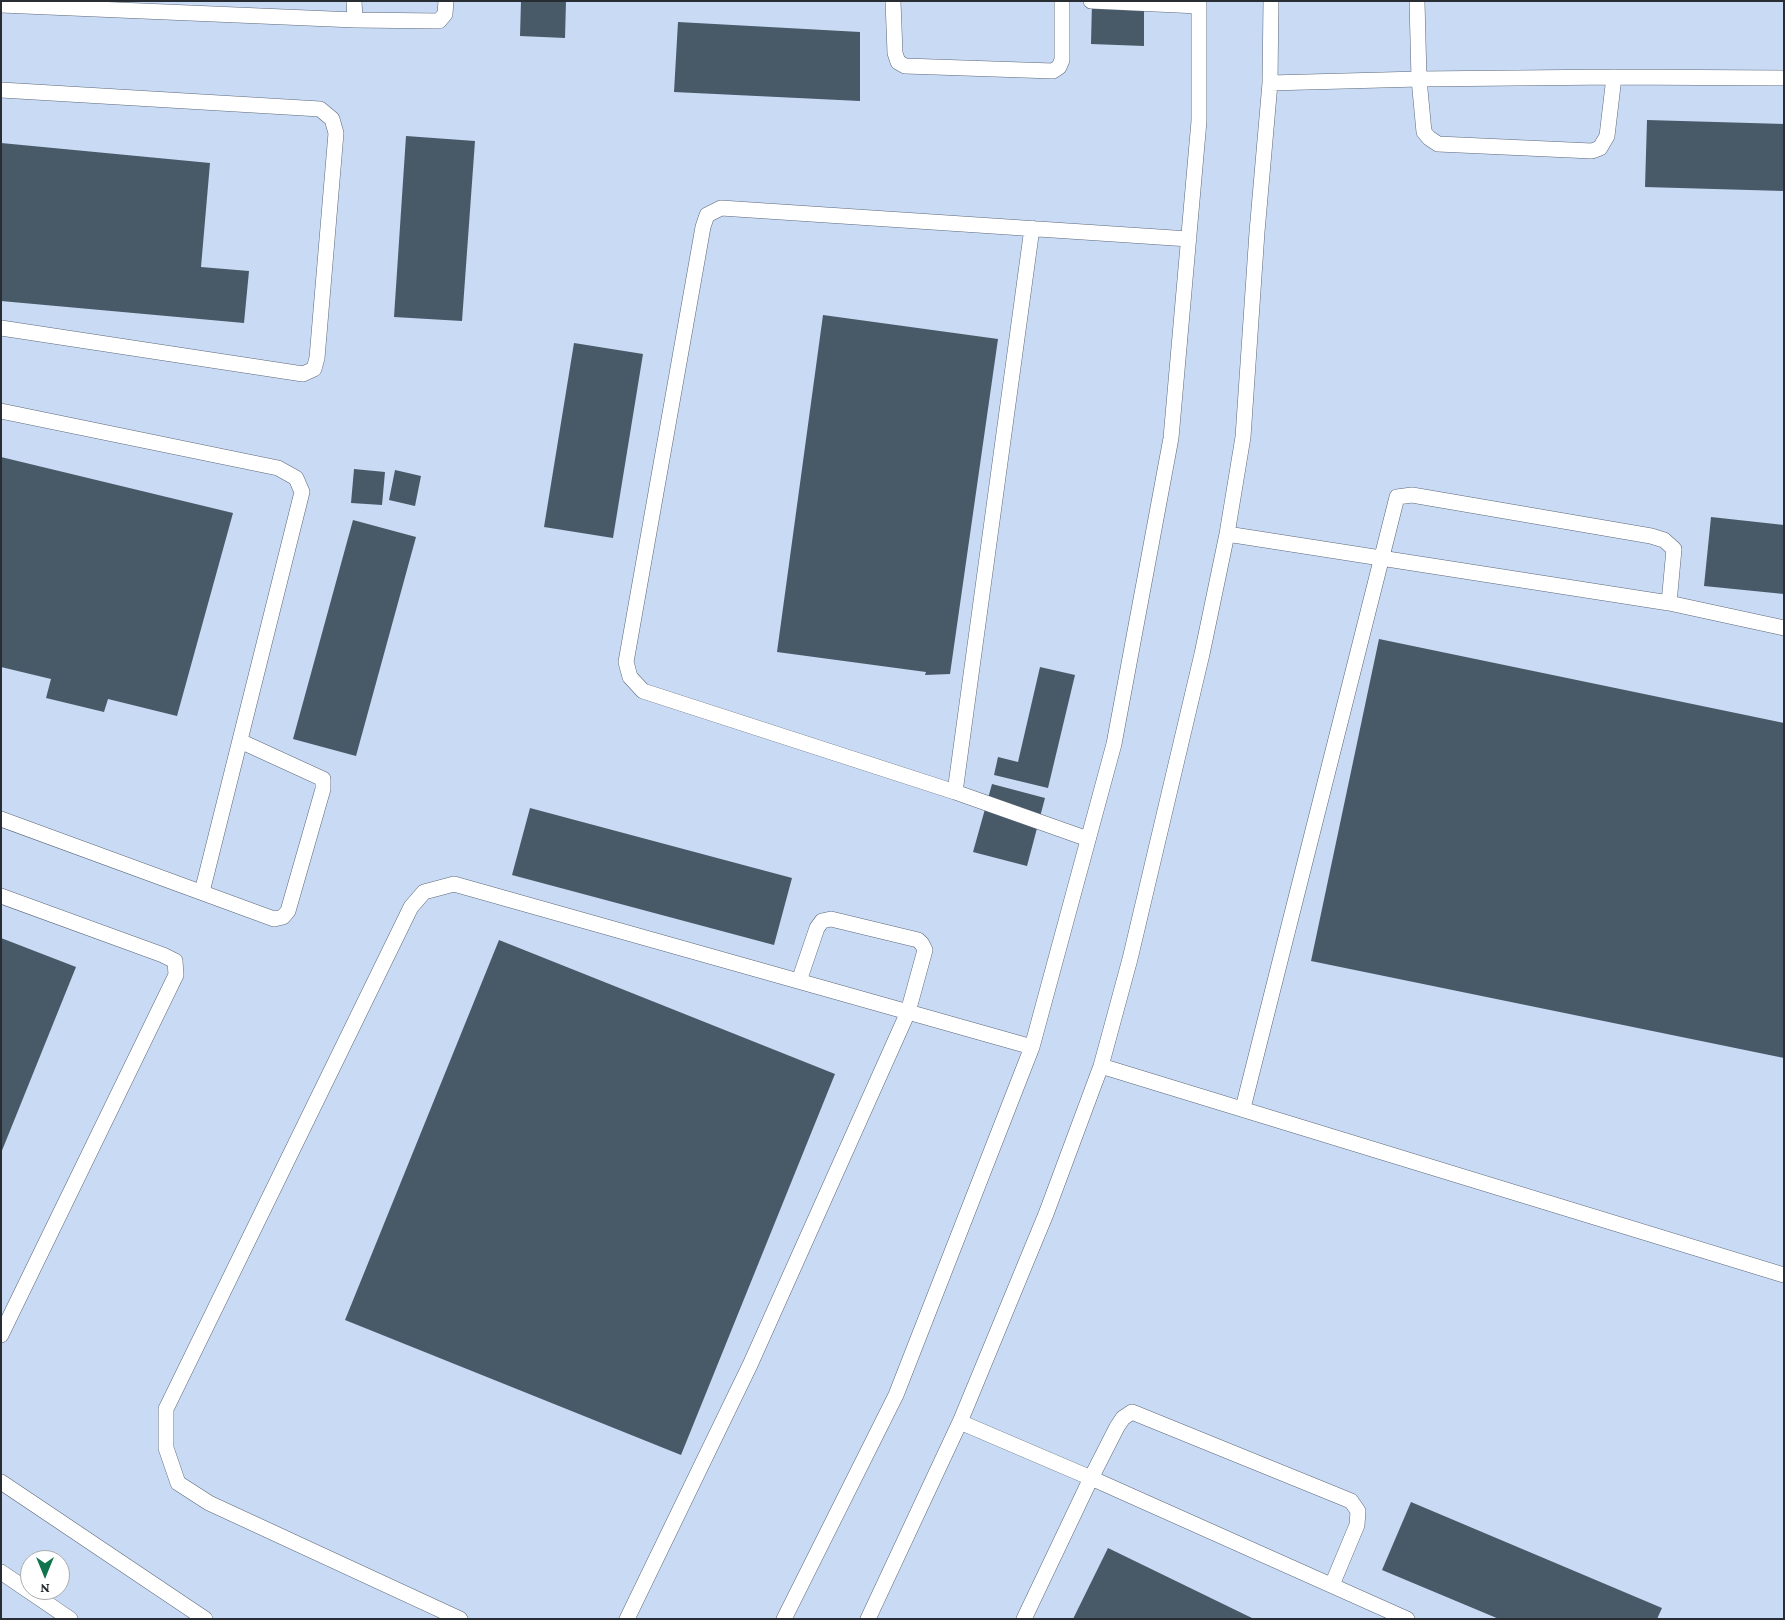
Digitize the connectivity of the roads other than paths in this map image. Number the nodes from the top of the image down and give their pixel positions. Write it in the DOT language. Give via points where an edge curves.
graph roads {
  1 [pos="354,1"];
  2 [pos="446,1"];
  3 [pos="893,1"];
  4 [pos="1062,1"];
  5 [pos="1091,1"];
  6 [pos="1271,1"];
  7 [pos="1417,1"];
  8 [pos="1199,4"];
  9 [pos="1,5"];
  10 [pos="355,20"];
  11 [pos="1614,77"];
  12 [pos="1784,78"];
  13 [pos="1419,79"];
  14 [pos="1270,83"];
  15 [pos="1,90"];
  16 [pos="1032,228"];
  17 [pos="1189,238"];
  18 [pos="1,328"];
  19 [pos="1,411"];
  20 [pos="1227,534"];
  21 [pos="1383,558"];
  22 [pos="1669,603"];
  23 [pos="1784,628"];
  24 [pos="240,741"];
  25 [pos="955,792"];
  26 [pos="1,819"];
  27 [pos="1088,839"];
  28 [pos="202,892"];
  29 [pos="1,896"];
  30 [pos="799,981"];
  31 [pos="908,1012"];
  32 [pos="1032,1047"];
  33 [pos="1101,1066"];
  34 [pos="1243,1108"];
  35 [pos="1784,1275"];
  36 [pos="1,1335"];
  37 [pos="960,1422"];
  38 [pos="1091,1478"];
  39 [pos="1,1482"];
  40 [pos="1,1572"];
  41 [pos="1332,1585"];
  42 [pos="70,1619"];
  43 [pos="204,1619"];
  44 [pos="460,1619"];
  45 [pos="627,1619"];
  46 [pos="784,1619"];
  47 [pos="868,1619"];
  48 [pos="1024,1619"];
  49 [pos="1407,1619"];
  1 -- 10 [label="lane"];
  2 -- 10 [label="lane" via="445,14 439,21"];
  3 -- 4 [label="lane" via="895,53 898,62 905,66 1053,71 1062,60"];
  5 -- 8 [label="lane"];
  6 -- 14 [label="lane"];
  7 -- 13 [label="lane"];
  8 -- 17 [label="lane" via="1199,122"];
  9 -- 10 [label="lane"];
  11 -- 12 [label="lane"];
  11 -- 13 [label="lane"];
  11 -- 13 [label="lane" via="1607,136 1600,148 1592,152 1438,144 1424,132"];
  13 -- 14 [label="lane"];
  14 -- 20 [label="lane" via="1243,437"];
  15 -- 18 [label="lane" via="320,109 332,119 336,133 314,369 303,374"];
  16 -- 17 [label="lane"];
  16 -- 25 [label="lane"];
  16 -- 25 [label="lane" via="722,208 708,215 703,227 626,662 630,677 643,691"];
  17 -- 27 [label="lane" via="1171,438 1114,744"];
  19 -- 24 [label="lane" via="278,468 296,478 302,492"];
  20 -- 21 [label="lane"];
  20 -- 33 [label="lane" via="1130,959"];
  21 -- 22 [label="lane"];
  21 -- 22 [label="lane" via="1397,497 1412,495 1664,540 1674,549"];
  21 -- 34 [label="lane"];
  22 -- 23 [label="lane"];
  24 -- 28 [label="lane"];
  24 -- 28 [label="lane" via="316,774 324,779 324,789 288,912 274,919"];
  25 -- 27 [label="lane"];
  26 -- 28 [label="lane"];
  27 -- 32 [label="lane"];
  29 -- 36 [label="lane" via="163,955 175,961 176,975"];
  30 -- 31 [label="lane"];
  30 -- 31 [label="lane" via="816,928 822,921 831,919 918,940 925,950"];
  30 -- 44 [label="lane" via="454,884 424,892 411,907 166,1409 166,1448 178,1483 209,1503"];
  31 -- 32 [label="lane"];
  31 -- 45 [label="lane" via="750,1365"];
  32 -- 46 [label="lane" via="896,1395"];
  33 -- 34 [label="lane"];
  33 -- 37 [label="lane" via="1046,1214"];
  34 -- 35 [label="lane"];
  37 -- 38 [label="lane"];
  37 -- 47 [label="lane"];
  38 -- 41 [label="lane"];
  38 -- 41 [label="lane" via="1117,1427 1132,1412 1351,1501 1358,1511 1357,1525"];
  38 -- 48 [label="lane"];
  39 -- 43 [label="lane"];
  40 -- 42 [label="lane"];
  41 -- 49 [label="lane"];
}
